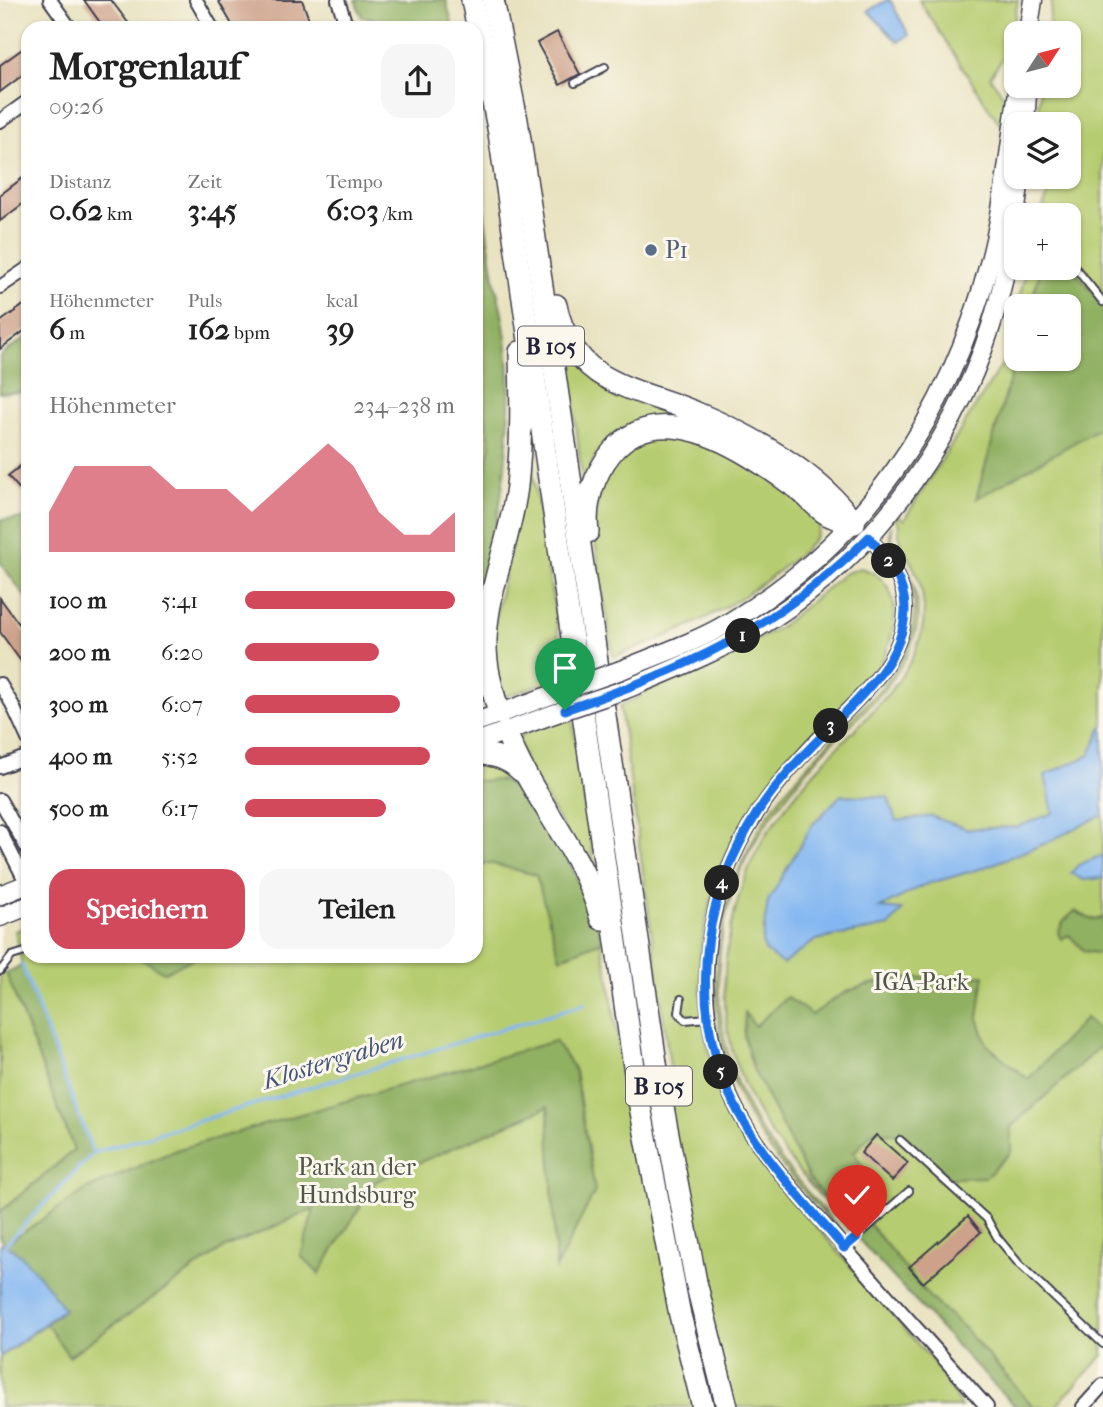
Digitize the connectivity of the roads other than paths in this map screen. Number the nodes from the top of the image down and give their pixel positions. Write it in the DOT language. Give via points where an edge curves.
graph roads {
  1 [pos="50,0"];
  2 [pos="196,0"];
  3 [pos="338,0"];
  4 [pos="472,0"];
  5 [pos="493,0"];
  6 [pos="1033,0"];
  7 [pos="65,21"];
  8 [pos="208,21"];
  9 [pos="345,21"];
  10 [pos="476,21"];
  11 [pos="1030,21"];
  12 [pos="483,54"];
  13 [pos="605,66"];
  14 [pos="575,83"];
  15 [pos="1017,98"];
  16 [pos="21,106"];
  17 [pos="0,121"];
  18 [pos="533,225"];
  19 [pos="21,273"];
  20 [pos="1081,275"];
  21 [pos="1004,277"];
  22 [pos="985,281"];
  23 [pos="0,287"];
  24 [pos="1103,302"];
  25 [pos="526,312"];
  26 [pos="861,530"];
  27 [pos="587,599"];
  28 [pos="0,684"];
  29 [pos="483,722"];
  30 [pos="502,722"];
  31 [pos="21,723"];
  32 [pos="483,737"];
  33 [pos="483,754"];
  34 [pos="21,758"];
  35 [pos="0,766"];
  36 [pos="524,774"];
  37 [pos="0,800"];
  38 [pos="0,831"];
  39 [pos="21,837"];
  40 [pos="21,872"];
  41 [pos="21,888"];
  42 [pos="0,895"];
  43 [pos="21,909"];
  44 [pos="0,917"];
  45 [pos="21,953"];
  46 [pos="0,971"];
  47 [pos="681,999"];
  48 [pos="626,1012"];
  49 [pos="708,1018"];
  50 [pos="900,1140"];
  51 [pos="909,1191"];
  52 [pos="844,1248"];
  53 [pos="1103,1344"];
  54 [pos="956,1371"];
  55 [pos="1103,1385"];
  56 [pos="703,1407"];
  57 [pos="727,1407"];
  58 [pos="975,1407"];
  59 [pos="987,1407"];
  60 [pos="1083,1407"];
  1 -- 7 [label="street"];
  2 -- 8 [label="street"];
  3 -- 9 [label="street"];
  4 -- 10 [label="highway, B 105"];
  5 -- 18 [label="highway, B 105"];
  6 -- 11 [label="street"];
  12 -- 25 [label="highway, B 105"];
  13 -- 14 [label="lane"];
  15 -- 22 [label="street"];
  16 -- 17 [label="street"];
  18 -- 26 [label="highway" via="546,248 560,321 587,364 616,383 691,411 755,442 842,505"];
  18 -- 27 [label="highway, B 105"];
  19 -- 23 [label="street"];
  20 -- 24 [label="lane"];
  21 -- 22 [label="lane"];
  21 -- 26 [label="street" via="983,349 961,400 887,518"];
  22 -- 26 [label="street" via="951,375 875,497"];
  25 -- 30 [label="highway" via="519,337 517,488 486,639 488,672"];
  25 -- 48 [label="highway, B 105"];
  26 -- 27 [label="highway" via="831,517 761,464 705,434 671,425 639,432 625,440 597,474 587,523 594,574"];
  26 -- 30 [label="street, bridge" via="726,624 689,643 528,703"];
  26 -- 30 [label="street, bridge" via="840,566 773,618 714,651 565,710"];
  26 -- 49 [label="street" via="887,557 902,588 905,610 898,642 877,679 775,788 729,864 706,951"];
  27 -- 57 [label="highway, B 105" via="661,1097 696,1282"];
  28 -- 31 [label="street"];
  29 -- 30 [label="street"];
  30 -- 32 [label="street"];
  30 -- 36 [label="highway"];
  33 -- 36 [label="highway" via="501,757"];
  34 -- 35 [label="street"];
  36 -- 48 [label="highway" via="596,898 612,983"];
  37 -- 39 [label="street"];
  38 -- 40 [label="street"];
  41 -- 42 [label="street"];
  43 -- 44 [label="street"];
  45 -- 46 [label="lane" via="12,956"];
  47 -- 49 [label="lane" via="679,1013 685,1020"];
  48 -- 56 [label="highway, B 105" via="663,1234"];
  49 -- 52 [label="street" via="722,1075 748,1129"];
  50 -- 53 [label="lane" via="987,1219 1019,1264"];
  51 -- 52 [label="lane"];
  52 -- 54 [label="street"];
  54 -- 58 [label="street"];
  54 -- 59 [label="street"];
  55 -- 60 [label="street"];
}
